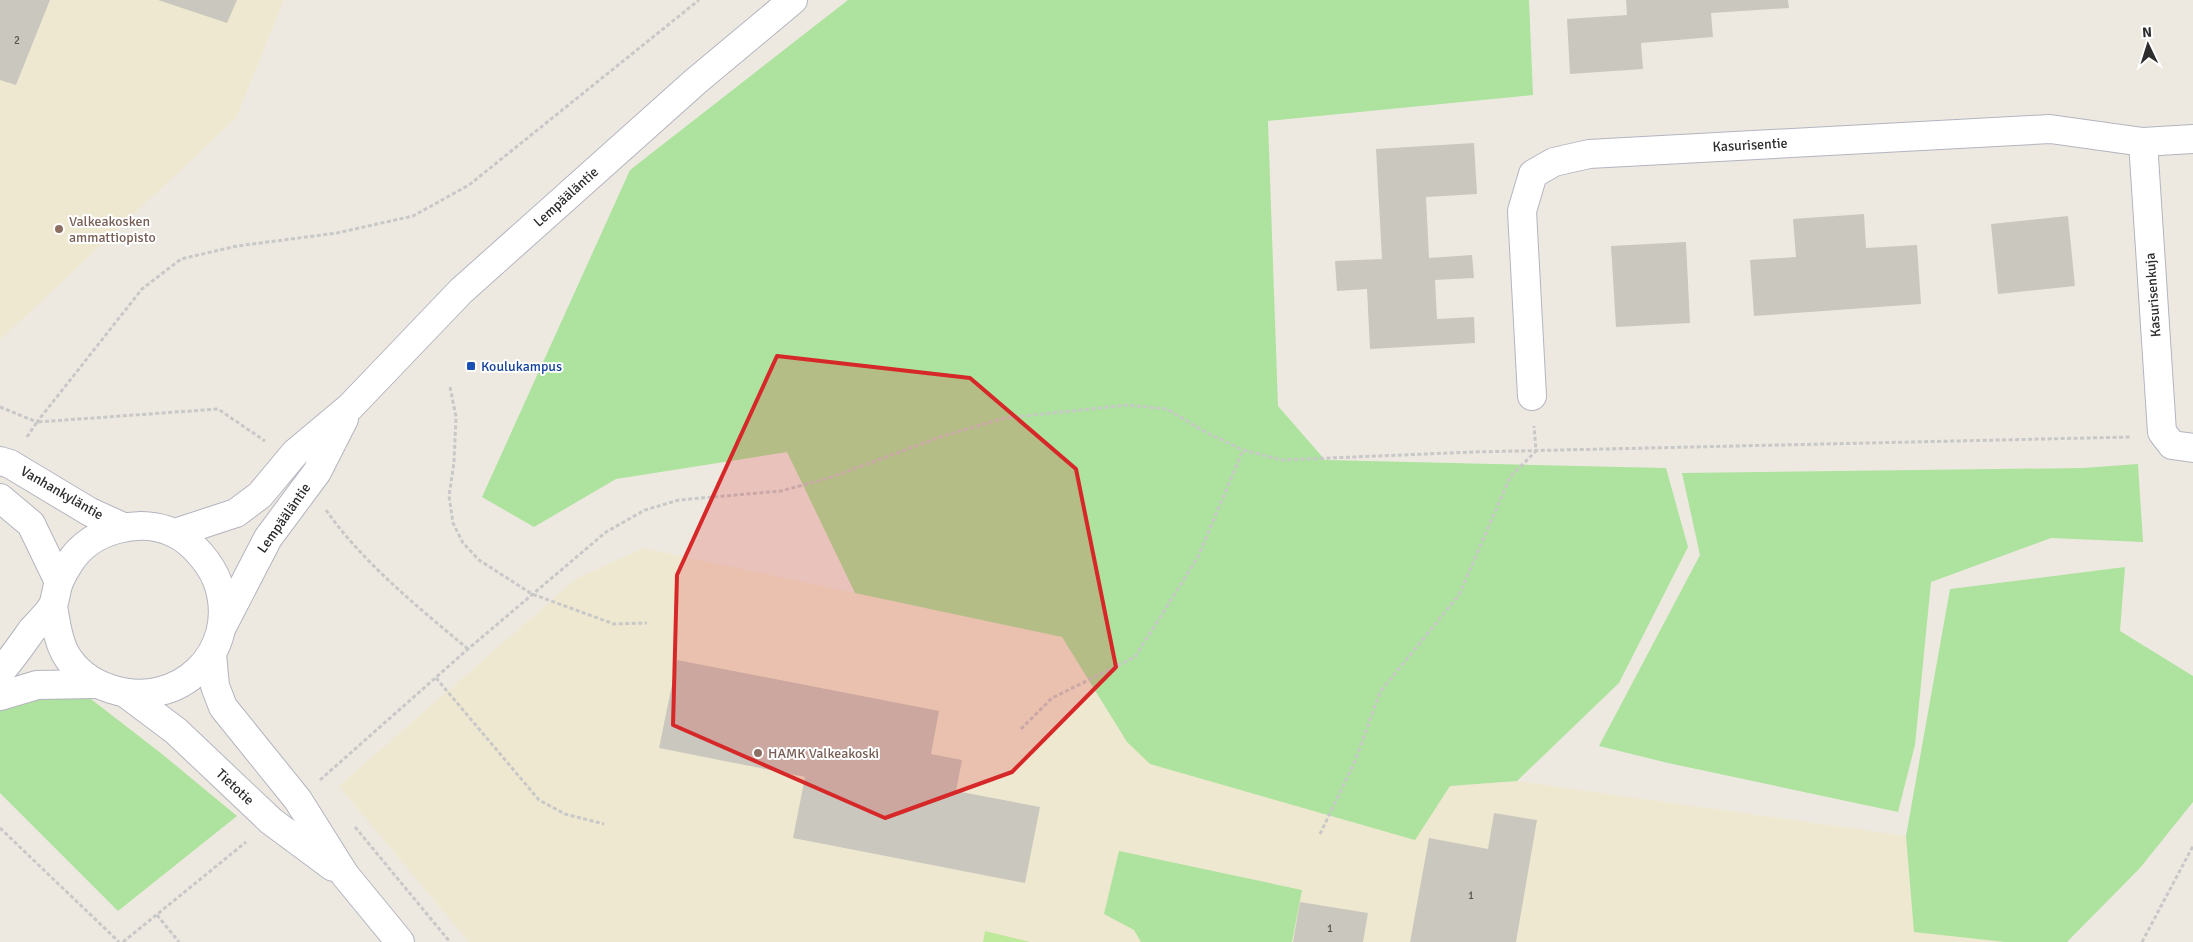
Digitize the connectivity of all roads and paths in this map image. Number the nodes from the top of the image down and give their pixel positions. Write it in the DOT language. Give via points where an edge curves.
graph roads {
  1 [pos="699,0"];
  2 [pos="793,0"];
  3 [pos="2193,139"];
  4 [pos="2143,142"];
  5 [pos="450,387"];
  6 [pos="1532,396"];
  7 [pos="0,407"];
  8 [pos="350,407"];
  9 [pos="37,422"];
  10 [pos="2176,442"];
  11 [pos="272,446"];
  12 [pos="1243,450"];
  13 [pos="1536,451"];
  14 [pos="5,462"];
  15 [pos="0,498"];
  16 [pos="326,509"];
  17 [pos="123,527"];
  18 [pos="175,533"];
  19 [pos="56,594"];
  20 [pos="532,594"];
  21 [pos="647,623"];
  22 [pos="216,642"];
  23 [pos="468,650"];
  24 [pos="0,672"];
  25 [pos="436,678"];
  26 [pos="95,684"];
  27 [pos="128,695"];
  28 [pos="0,696"];
  29 [pos="1021,729"];
  30 [pos="298,800"];
  31 [pos="349,820"];
  32 [pos="271,821"];
  33 [pos="604,824"];
  34 [pos="0,828"];
  35 [pos="1320,834"];
  36 [pos="2193,846"];
  37 [pos="344,875"];
  38 [pos="157,914"];
  39 [pos="121,942"];
  40 [pos="179,942"];
  41 [pos="400,942"];
  42 [pos="450,942"];
  43 [pos="2142,942"];
  1 -- 9 [label="path" via="469,185 413,216 337,233 237,246 181,259 142,289"];
  2 -- 8 [label="street, Lempääläntie" via="461,291"];
  3 -- 4 [label="street, Kasurisentie"];
  4 -- 6 [label="street, Kasurisentie" via="2050,129 1589,154 1554,162 1533,174 1522,211"];
  4 -- 10 [label="street, Kasurisenkuja"];
  5 -- 20 [label="path" via="456,417 449,496 453,523 463,543 480,560"];
  7 -- 9 [label="path"];
  8 -- 18 [label="street, Lempääläntie" via="295,453 260,495 236,513"];
  8 -- 22 [label="street, Lempääläntie" via="317,472 268,538"];
  9 -- 11 [label="path" via="218,409"];
  9 -- 14 [label="path"];
  10 -- 13 [label="path" via="2117,439"];
  12 -- 13 [label="path" via="1282,460"];
  12 -- 20 [label="path" via="1167,409 1128,405 1005,418 781,491 678,500 645,510 606,532"];
  12 -- 29 [label="path" via="1198,557 1135,657 1052,698"];
  13 -- 35 [label="path" via="1510,477 1459,595 1380,692 1356,761"];
  14 -- 17 [label="street, Vanhankyläntie" via="90,512"];
  15 -- 19 [label="street" via="32,524"];
  16 -- 23 [label="path" via="347,538 426,615"];
  17 -- 18 [label="street" via="148,526"];
  17 -- 19 [label="street" via="97,537 81,548 71,560"];
  18 -- 22 [label="street" via="194,547 215,575 222,604"];
  19 -- 24 [label="street"];
  19 -- 26 [label="street" via="58,638 76,668"];
  20 -- 21 [label="path" via="614,624"];
  20 -- 23 [label="path"];
  22 -- 27 [label="street" via="202,666 178,685 159,692"];
  22 -- 30 [label="street, Tietotie" via="215,686 223,707"];
  23 -- 25 [label="path"];
  25 -- 30 [label="path"];
  25 -- 33 [label="path" via="539,800 565,814"];
  26 -- 27 [label="street"];
  26 -- 28 [label="street" via="37,685"];
  27 -- 32 [label="street, Tietotie" via="176,731"];
  30 -- 37 [label="street, Tietotie"];
  31 -- 42 [label="path"];
  32 -- 37 [label="street, Tietotie"];
  32 -- 38 [label="path"];
  34 -- 39 [label="path"];
  36 -- 43 [label="path"];
  37 -- 41 [label="street, Tietotie"];
  38 -- 39 [label="path"];
  38 -- 40 [label="path"];
}
